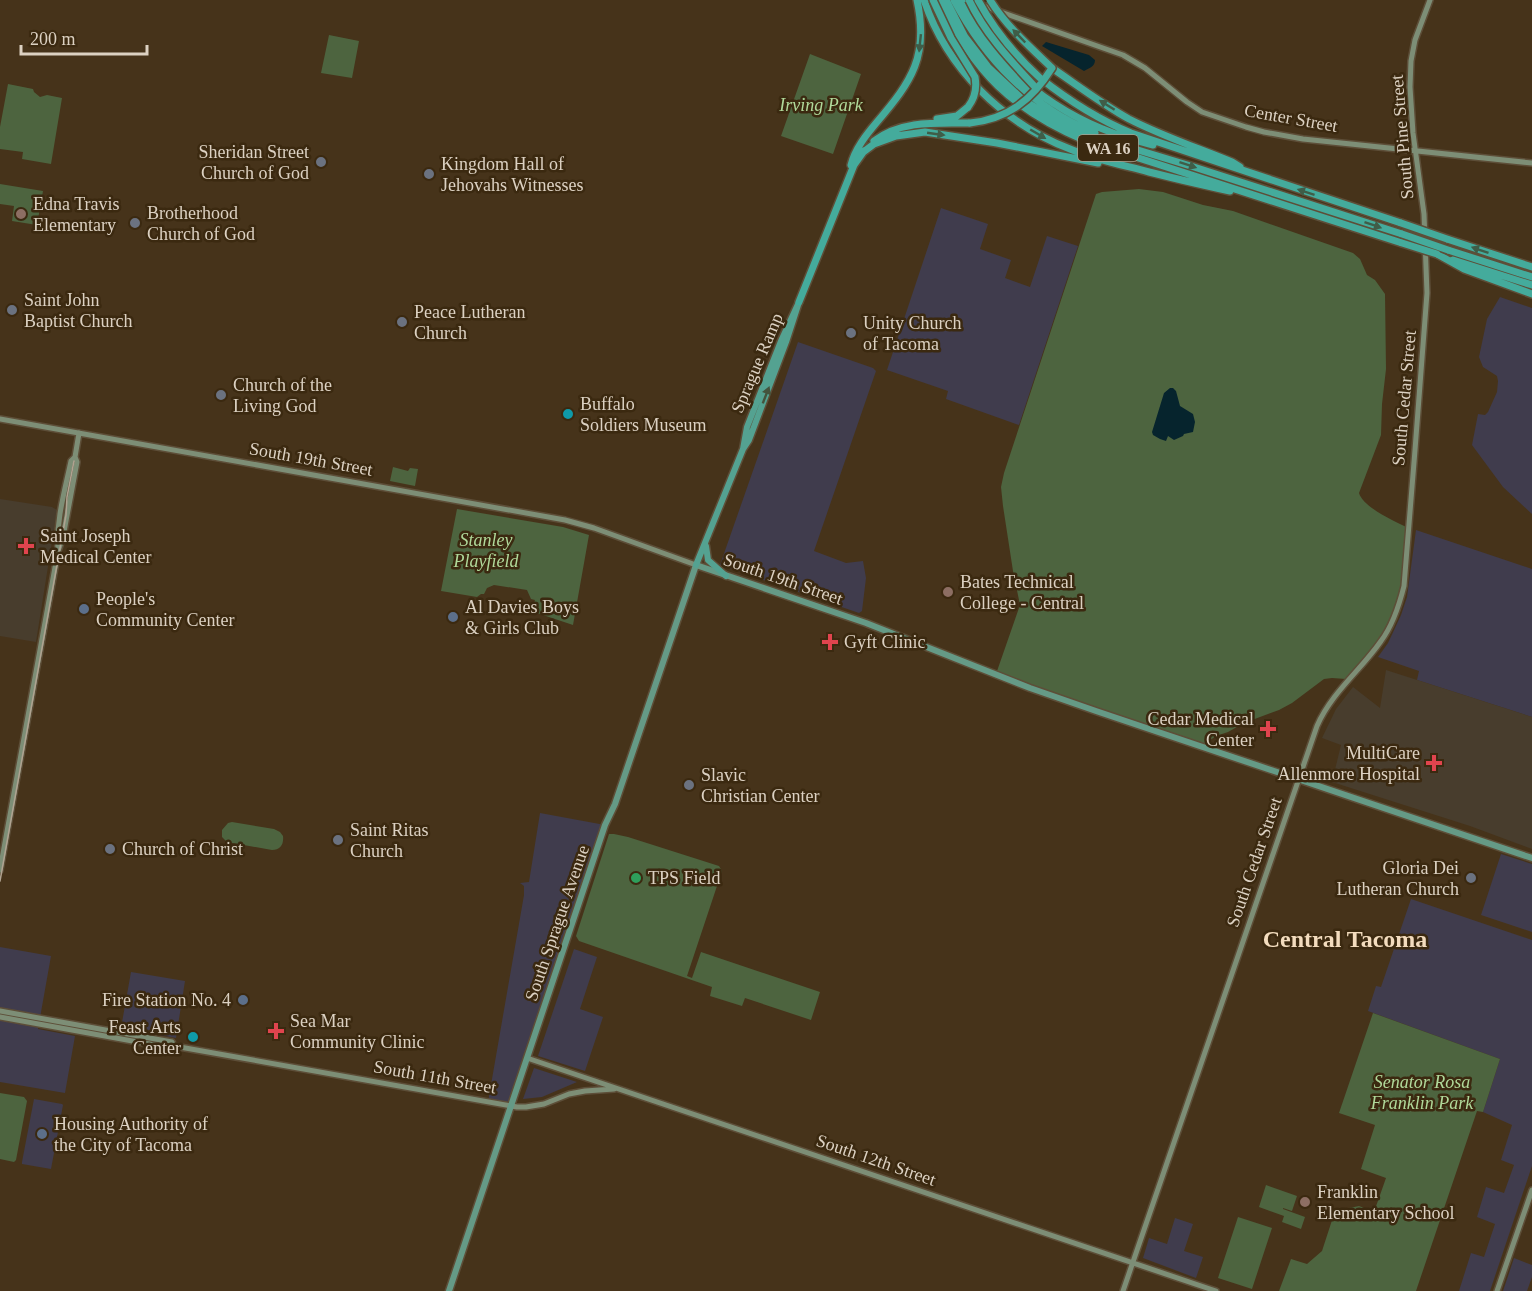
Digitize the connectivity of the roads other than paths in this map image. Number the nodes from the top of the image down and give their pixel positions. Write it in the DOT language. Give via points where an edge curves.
graph roads {
  1 [pos="917,0"];
  2 [pos="924,0"];
  3 [pos="933,0"];
  4 [pos="940,0"];
  5 [pos="946,0"];
  6 [pos="954,0"];
  7 [pos="965,0"];
  8 [pos="978,0"];
  9 [pos="990,0"];
  10 [pos="1430,0"];
  11 [pos="1004,67"];
  12 [pos="1052,68"];
  13 [pos="986,69"];
  14 [pos="1036,88"];
  15 [pos="889,132"];
  16 [pos="1173,148"];
  17 [pos="1415,151"];
  18 [pos="862,153"];
  19 [pos="1167,158"];
  20 [pos="1532,163"];
  21 [pos="1251,173"];
  22 [pos="1172,178"];
  23 [pos="848,180"];
  24 [pos="1250,195"];
  25 [pos="1425,239"];
  26 [pos="1449,260"];
  27 [pos="1513,261"];
  28 [pos="1532,262"];
  29 [pos="1532,267"];
  30 [pos="1532,277"];
  31 [pos="1532,285"];
  32 [pos="1532,294"];
  33 [pos="800,302"];
  34 [pos="0,418"];
  35 [pos="79,433"];
  36 [pos="707,539"];
  37 [pos="696,565"];
  38 [pos="726,576"];
  39 [pos="1299,779"];
  40 [pos="1532,858"];
  41 [pos="0,870"];
  42 [pos="0,1011"];
  43 [pos="0,1017"];
  44 [pos="174,1046"];
  45 [pos="527,1058"];
  46 [pos="619,1089"];
  47 [pos="511,1106"];
  48 [pos="1532,1190"];
  49 [pos="1133,1263"];
  50 [pos="449,1291"];
  51 [pos="1124,1291"];
  52 [pos="1216,1291"];
  53 [pos="1497,1291"];
  1 -- 23 [label="highway, one-way" via="921,22 917,63 907,84 859,147"];
  2 -- 22 [label="highway, one-way" via="967,76 1022,124 1086,155"];
  3 -- 15 [label="highway, bridge" via="975,77 974,97 961,114 908,122"];
  4 -- 13 [label="highway, WA 16" via="964,46"];
  5 -- 13 [label="highway"];
  6 -- 11 [label="highway" via="973,34"];
  7 -- 11 [label="highway" via="982,36"];
  7 -- 14 [label="highway, bridge" via="1006,56"];
  7 -- 17 [label="main road, Center Street" via="1124,55 1202,112 1224,120 1293,137"];
  8 -- 16 [label="highway, WA 16, bridge" via="1006,43 1040,78 1103,121"];
  12 -- 9 [label="highway, one-way, bridge" via="1007,24"];
  10 -- 17 [label="main road, South Pine Street" via="1411,61"];
  11 -- 16 [label="highway" via="1080,119 1141,143"];
  11 -- 19 [label="highway" via="1037,101 1063,117 1103,136"];
  12 -- 14 [label="highway, bridge"];
  21 -- 12 [label="highway, one-way" via="1112,109"];
  13 -- 19 [label="highway" via="1059,123"];
  13 -- 24 [label="highway, WA 16" via="1009,96 1058,129"];
  14 -- 15 [label="highway, bridge" via="1005,115 970,123 908,125"];
  15 -- 18 [label="highway"];
  16 -- 21 [label="highway, WA 16"];
  17 -- 20 [label="main road, Center Street"];
  17 -- 25 [label="main road, South Pine Street"];
  18 -- 22 [label="highway, one-way" via="896,136 925,132"];
  18 -- 23 [label="highway"];
  19 -- 30 [label="highway, one-way, bridge"];
  27 -- 21 [label="highway, WA 16, one-way, bridge"];
  22 -- 24 [label="highway"];
  23 -- 33 [label="highway"];
  24 -- 26 [label="highway, WA 16, bridge"];
  25 -- 39 [label="main road, South Cedar Street" via="1426,316 1404,586 1383,640 1323,712"];
  26 -- 31 [label="highway"];
  26 -- 32 [label="highway"];
  27 -- 28 [label="highway"];
  27 -- 29 [label="highway, WA 16"];
  33 -- 36 [label="highway, Sprague Ramp"];
  34 -- 35 [label="main road, South 19th Street"];
  35 -- 37 [label="main road, South 19th Street" via="558,518"];
  35 -- 41 [label="main road" via="62,505 58,551"];
  36 -- 37 [label="highway, Sprague Ramp"];
  36 -- 38 [label="highway" via="708,560"];
  37 -- 38 [label="main road, South 19th Street"];
  37 -- 45 [label="main road, South Sprague Avenue"];
  38 -- 39 [label="main road, South 19th Street" via="866,623 1030,688"];
  39 -- 40 [label="main road, South 19th Street"];
  39 -- 49 [label="main road, South Cedar Street"];
  42 -- 44 [label="main road, South 11th Street" via="171,1042"];
  43 -- 44 [label="main road, South 11th Street"];
  44 -- 47 [label="main road, South 11th Street"];
  45 -- 46 [label="main road, South 12th Street"];
  45 -- 47 [label="main road, South Sprague Avenue"];
  46 -- 47 [label="main road, South 11th Street" via="591,1090 544,1104"];
  46 -- 49 [label="main road, South 12th Street"];
  47 -- 50 [label="main road, South Sprague Avenue"];
  48 -- 53 [label="main road"];
  49 -- 51 [label="main road, South Cedar Street"];
  49 -- 52 [label="main road, South 12th Street"];
}
